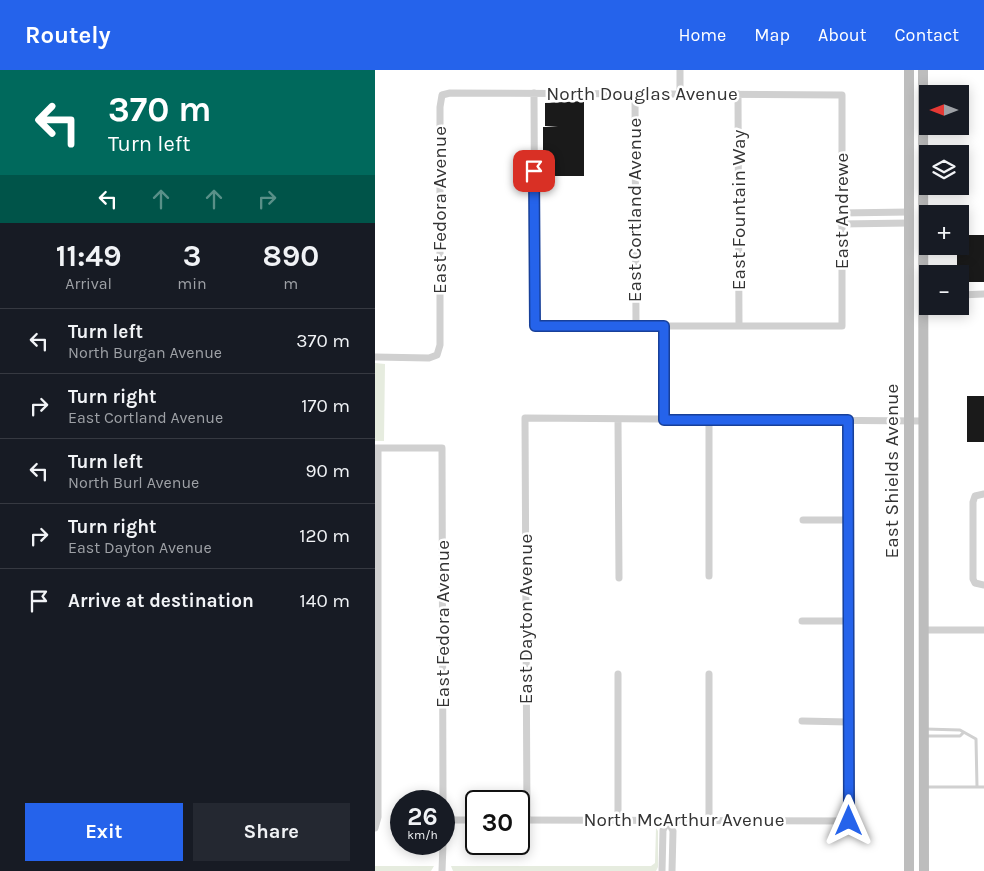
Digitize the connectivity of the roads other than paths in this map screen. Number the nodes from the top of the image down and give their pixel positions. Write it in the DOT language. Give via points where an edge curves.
graph roads {
  1 [pos="680,70"];
  2 [pos="909,70"];
  3 [pos="923,70"];
  4 [pos="534,93"];
  5 [pos="680,93"];
  6 [pos="635,94"];
  7 [pos="738,94"];
  8 [pos="442,95"];
  9 [pos="842,95"];
  10 [pos="909,212"];
  11 [pos="841,213"];
  12 [pos="909,223"];
  13 [pos="841,224"];
  14 [pos="925,265"];
  15 [pos="984,294"];
  16 [pos="969,295"];
  17 [pos="925,315"];
  18 [pos="636,326"];
  19 [pos="664,326"];
  20 [pos="739,326"];
  21 [pos="375,358"];
  22 [pos="618,420"];
  23 [pos="664,420"];
  24 [pos="709,420"];
  25 [pos="848,420"];
  26 [pos="909,421"];
  27 [pos="923,421"];
  28 [pos="376,448"];
  29 [pos="984,494"];
  30 [pos="376,506"];
  31 [pos="803,520"];
  32 [pos="848,520"];
  33 [pos="910,532"];
  34 [pos="709,576"];
  35 [pos="619,578"];
  36 [pos="984,585"];
  37 [pos="376,589"];
  38 [pos="802,621"];
  39 [pos="848,621"];
  40 [pos="923,630"];
  41 [pos="984,630"];
  42 [pos="910,632"];
  43 [pos="376,672"];
  44 [pos="618,674"];
  45 [pos="709,674"];
  46 [pos="802,721"];
  47 [pos="848,722"];
  48 [pos="923,732"];
  49 [pos="963,733"];
  50 [pos="376,755"];
  51 [pos="924,787"];
  52 [pos="977,787"];
  53 [pos="984,787"];
  54 [pos="443,790"];
  55 [pos="527,790"];
  56 [pos="530,820"];
  57 [pos="618,820"];
  58 [pos="668,820"];
  59 [pos="709,820"];
  60 [pos="376,828"];
  61 [pos="443,855"];
  62 [pos="442,871"];
  63 [pos="662,871"];
  64 [pos="672,871"];
  65 [pos="909,871"];
  66 [pos="924,871"];
  1 -- 5 [label="street"];
  2 -- 10 [label="main road, East Shields Avenue"];
  3 -- 14 [label="main road, East Shields Avenue"];
  4 -- 6 [label="street, North Douglas Avenue"];
  4 -- 8 [label="street, North Douglas Avenue"];
  4 -- 18 [label="street" via="535,326"];
  5 -- 6 [label="street, North Douglas Avenue"];
  5 -- 7 [label="street, North Douglas Avenue"];
  6 -- 18 [label="street, East Cortland Avenue"];
  7 -- 9 [label="street, North Douglas Avenue"];
  7 -- 20 [label="street, East Fountain Way"];
  8 -- 21 [label="street, East Fedora Avenue" via="440,345 437,355 429,358"];
  9 -- 11 [label="street, East Andrewe"];
  10 -- 11 [label="street"];
  10 -- 12 [label="main road, East Shields Avenue"];
  11 -- 13 [label="street, East Andrewe"];
  12 -- 13 [label="street"];
  12 -- 26 [label="main road, East Shields Avenue"];
  13 -- 20 [label="street, East Andrewe" via="841,326"];
  15 -- 16 [label="street"];
  17 -- 27 [label="main road, East Shields Avenue"];
  18 -- 19 [label="street"];
  19 -- 20 [label="street"];
  19 -- 23 [label="street"];
  22 -- 23 [label="street"];
  22 -- 35 [label="street"];
  22 -- 55 [label="street, East Dayton Avenue" via="525,418"];
  23 -- 24 [label="street"];
  24 -- 25 [label="street"];
  24 -- 34 [label="street"];
  25 -- 26 [label="street"];
  25 -- 32 [label="street"];
  26 -- 27 [label="street"];
  26 -- 33 [label="main road, East Shields Avenue"];
  27 -- 40 [label="main road, East Shields Avenue"];
  28 -- 30 [label="street"];
  28 -- 54 [label="street, East Fedora Avenue" via="442,448"];
  29 -- 36 [label="street" via="975,496 973,502 973,580"];
  30 -- 37 [label="street"];
  31 -- 32 [label="street"];
  32 -- 39 [label="street"];
  33 -- 40 [label="main road" via="916,565 916,627"];
  33 -- 42 [label="main road, East Shields Avenue"];
  37 -- 43 [label="street"];
  38 -- 39 [label="street"];
  39 -- 47 [label="street"];
  40 -- 41 [label="street"];
  40 -- 48 [label="main road, East Shields Avenue"];
  42 -- 48 [label="main road" via="916,665 916,723"];
  42 -- 65 [label="main road, East Shields Avenue"];
  43 -- 50 [label="street"];
  44 -- 57 [label="street"];
  45 -- 59 [label="street"];
  46 -- 47 [label="street"];
  47 -- 59 [label="street, North McArthur Avenue" via="849,821"];
  48 -- 49 [label="lane" via="960,736"];
  48 -- 49 [label="lane" via="954,729"];
  48 -- 51 [label="main road, East Shields Avenue"];
  49 -- 52 [label="lane" via="976,739"];
  50 -- 60 [label="street"];
  51 -- 52 [label="lane"];
  51 -- 66 [label="main road, East Shields Avenue"];
  52 -- 53 [label="lane"];
  56 -- 57 [label="street, North McArthur Avenue"];
  57 -- 58 [label="street, North McArthur Avenue"];
  58 -- 59 [label="street, North McArthur Avenue"];
  58 -- 63 [label="street" via="663,830"];
  58 -- 64 [label="street" via="673,830"];
  61 -- 62 [label="street"];
}
